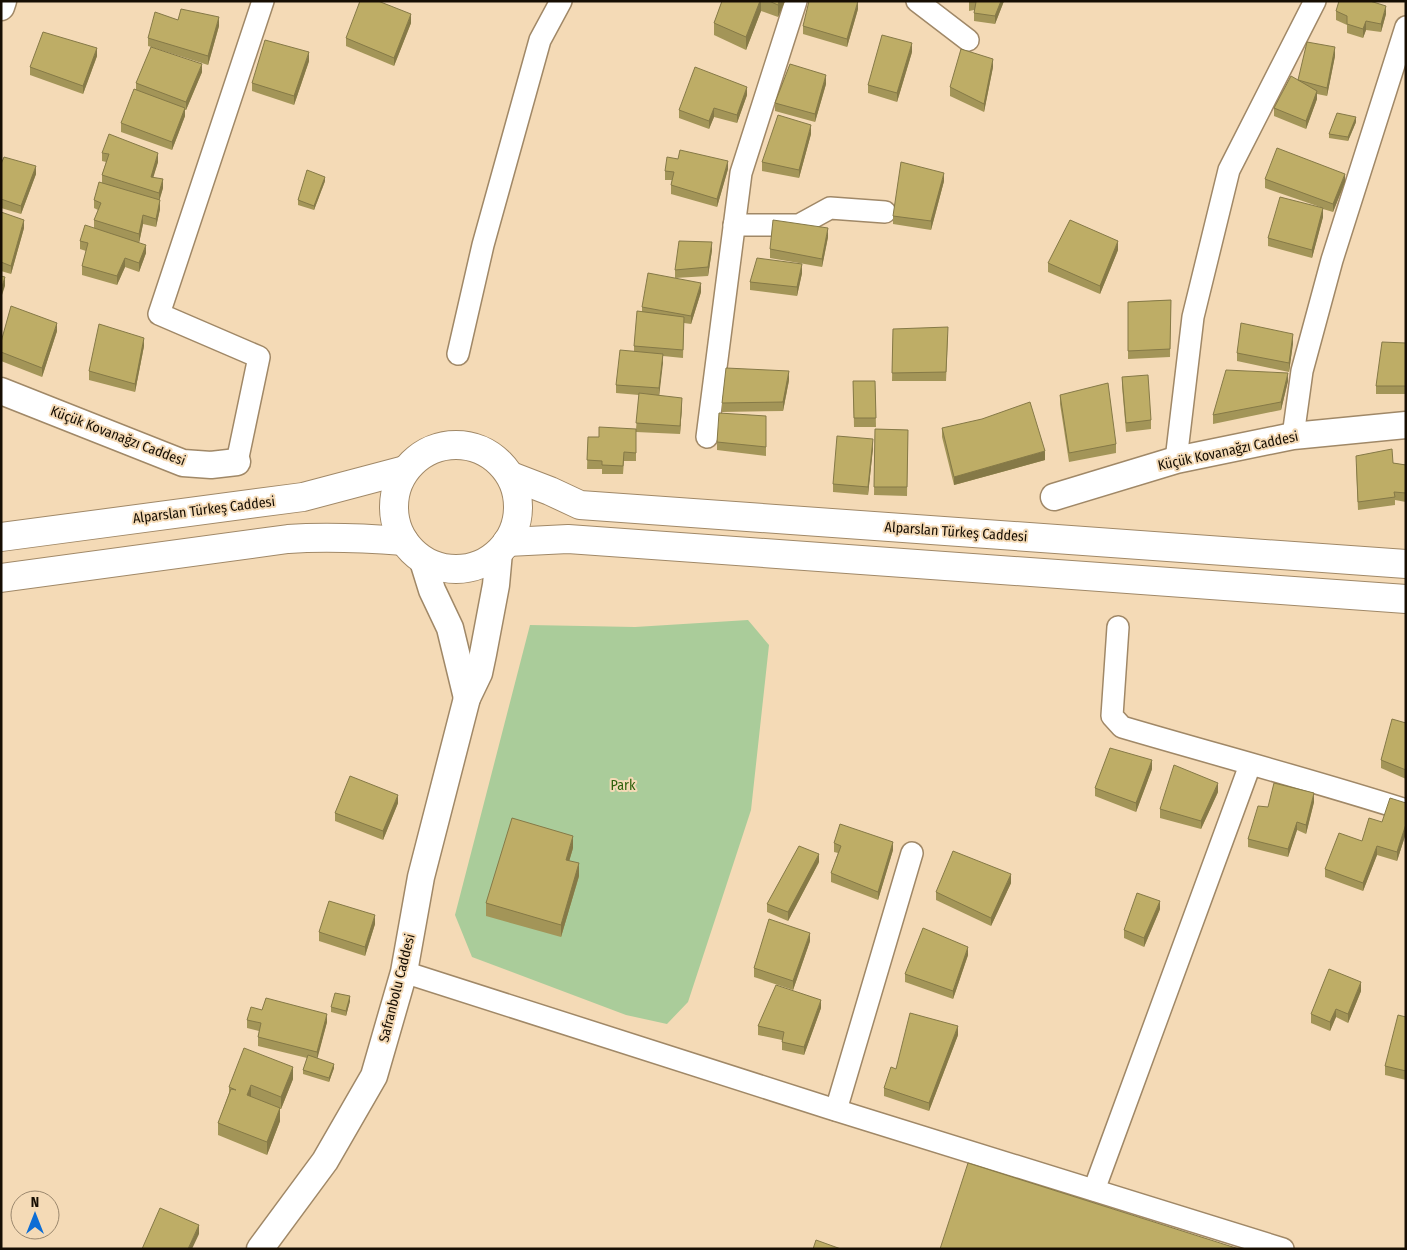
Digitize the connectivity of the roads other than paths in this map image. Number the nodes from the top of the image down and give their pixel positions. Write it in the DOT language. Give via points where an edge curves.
graph roads {
  1 [pos="3,1"];
  2 [pos="263,1"];
  3 [pos="561,1"];
  4 [pos="796,1"];
  5 [pos="917,1"];
  6 [pos="1316,1"];
  7 [pos="1,7"];
  8 [pos="1406,27"];
  9 [pos="968,40"];
  10 [pos="885,212"];
  11 [pos="734,225"];
  12 [pos="458,354"];
  13 [pos="1,391"];
  14 [pos="1406,425"];
  15 [pos="1293,436"];
  16 [pos="707,437"];
  17 [pos="1176,460"];
  18 [pos="237,462"];
  19 [pos="405,470"];
  20 [pos="511,476"];
  21 [pos="1054,497"];
  22 [pos="1,537"];
  23 [pos="404,541"];
  24 [pos="1406,546"];
  25 [pos="503,547"];
  26 [pos="1306,557"];
  27 [pos="423,560"];
  28 [pos="1406,564"];
  29 [pos="1,578"];
  30 [pos="1291,591"];
  31 [pos="1406,599"];
  32 [pos="1406,618"];
  33 [pos="1118,627"];
  34 [pos="467,698"];
  35 [pos="1250,765"];
  36 [pos="1406,810"];
  37 [pos="912,853"];
  38 [pos="404,972"];
  39 [pos="836,1110"];
  40 [pos="1094,1190"];
  41 [pos="260,1249"];
  42 [pos="1283,1249"];
  1 -- 7 [label="street"];
  2 -- 18 [label="street" via="159,314 259,357"];
  3 -- 12 [label="street" via="540,40 483,245"];
  4 -- 11 [label="street" via="741,173"];
  5 -- 9 [label="street"];
  6 -- 17 [label="street" via="1229,170 1193,317"];
  8 -- 15 [label="street" via="1332,260 1302,371"];
  10 -- 11 [label="street" via="830,208 799,225"];
  11 -- 16 [label="street"];
  13 -- 18 [label="street, Küçük Kovanağzı Caddesi" via="183,462 210,465"];
  14 -- 15 [label="street, Küçük Kovanağzı Caddesi"];
  15 -- 17 [label="street, Küçük Kovanağzı Caddesi"];
  17 -- 21 [label="street, Küçük Kovanağzı Caddesi"];
  19 -- 20 [label="main road" via="420,456 439,447 459,444 480,449 498,460"];
  19 -- 22 [label="main road, Alparslan Türkeş Caddesi" via="303,497"];
  19 -- 23 [label="main road" via="396,489 393,510 397,530"];
  20 -- 25 [label="main road" via="518,496 518,517 512,536"];
  20 -- 26 [label="main road, Alparslan Türkeş Caddesi" via="580,505"];
  23 -- 27 [label="main road"];
  23 -- 29 [label="main road" via="348,537 288,539"];
  24 -- 26 [label="main road" via="1376,546"];
  25 -- 27 [label="main road" via="482,564 463,569 442,568"];
  25 -- 30 [label="main road" via="568,539"];
  25 -- 34 [label="street, Safranbolu Caddesi" via="479,673"];
  26 -- 28 [label="main road, Alparslan Türkeş Caddesi"];
  27 -- 34 [label="street" via="432,590 450,628"];
  30 -- 31 [label="main road"];
  30 -- 32 [label="main road" via="1363,612"];
  33 -- 35 [label="street" via="1112,716 1122,727"];
  34 -- 38 [label="street, Safranbolu Caddesi" via="421,877"];
  35 -- 36 [label="street"];
  35 -- 40 [label="street"];
  37 -- 39 [label="street"];
  38 -- 39 [label="street"];
  38 -- 41 [label="street, Safranbolu Caddesi" via="374,1076 325,1161"];
  39 -- 40 [label="street"];
  40 -- 42 [label="street"];
}
